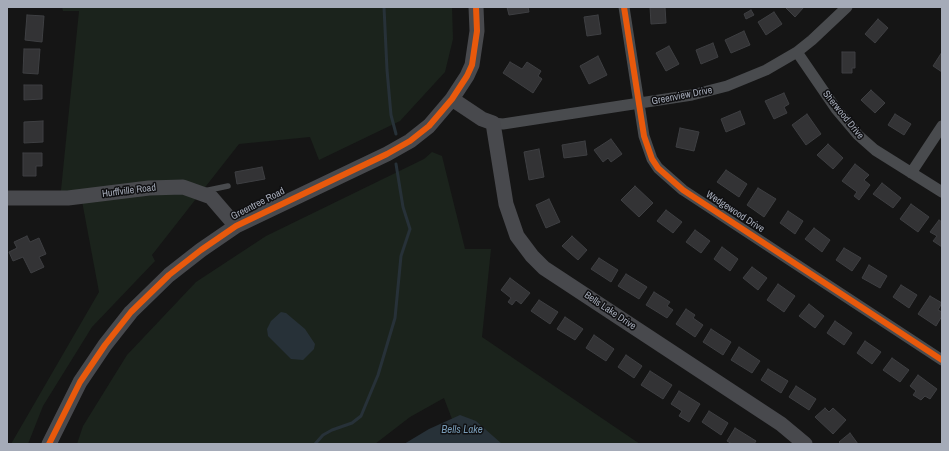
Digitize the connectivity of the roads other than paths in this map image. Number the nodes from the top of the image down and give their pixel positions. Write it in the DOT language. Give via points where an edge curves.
graph roads {
  1 [pos="476,7"];
  2 [pos="624,7"];
  3 [pos="847,7"];
  4 [pos="797,52"];
  5 [pos="452,99"];
  6 [pos="638,104"];
  7 [pos="493,123"];
  8 [pos="942,126"];
  9 [pos="911,173"];
  10 [pos="228,186"];
  11 [pos="202,192"];
  12 [pos="942,192"];
  13 [pos="7,198"];
  14 [pos="236,226"];
  15 [pos="942,360"];
  16 [pos="49,444"];
  17 [pos="805,444"];
  1 -- 5 [label="street, Greentree Road" via="477,31 472,64"];
  2 -- 6 [label="street, Wedgewood Drive"];
  3 -- 4 [label="street, Greenview Drive"];
  4 -- 6 [label="street, Greenview Drive" via="766,70 721,88 692,96"];
  4 -- 9 [label="street, Sherwood Drive" via="836,109 858,135 875,150"];
  5 -- 7 [label="street, Greenview Drive" via="482,119"];
  5 -- 14 [label="street, Greentree Road" via="429,126 410,141"];
  6 -- 7 [label="street, Greenview Drive" via="503,124"];
  6 -- 15 [label="street, Wedgewood Drive" via="647,149 658,168 674,183"];
  7 -- 17 [label="street, Bells Lake Drive" via="506,204 517,236 532,256 544,268 781,424"];
  8 -- 9 [label="street"];
  9 -- 12 [label="street, Sherwood Drive"];
  10 -- 11 [label="lane" via="209,188"];
  11 -- 13 [label="street, Hurffville Road" via="184,187 166,187 68,198"];
  11 -- 14 [label="street, Hurffville Road" via="218,202"];
  14 -- 16 [label="street, Greentree Road" via="183,264 131,312 80,382"];
}
